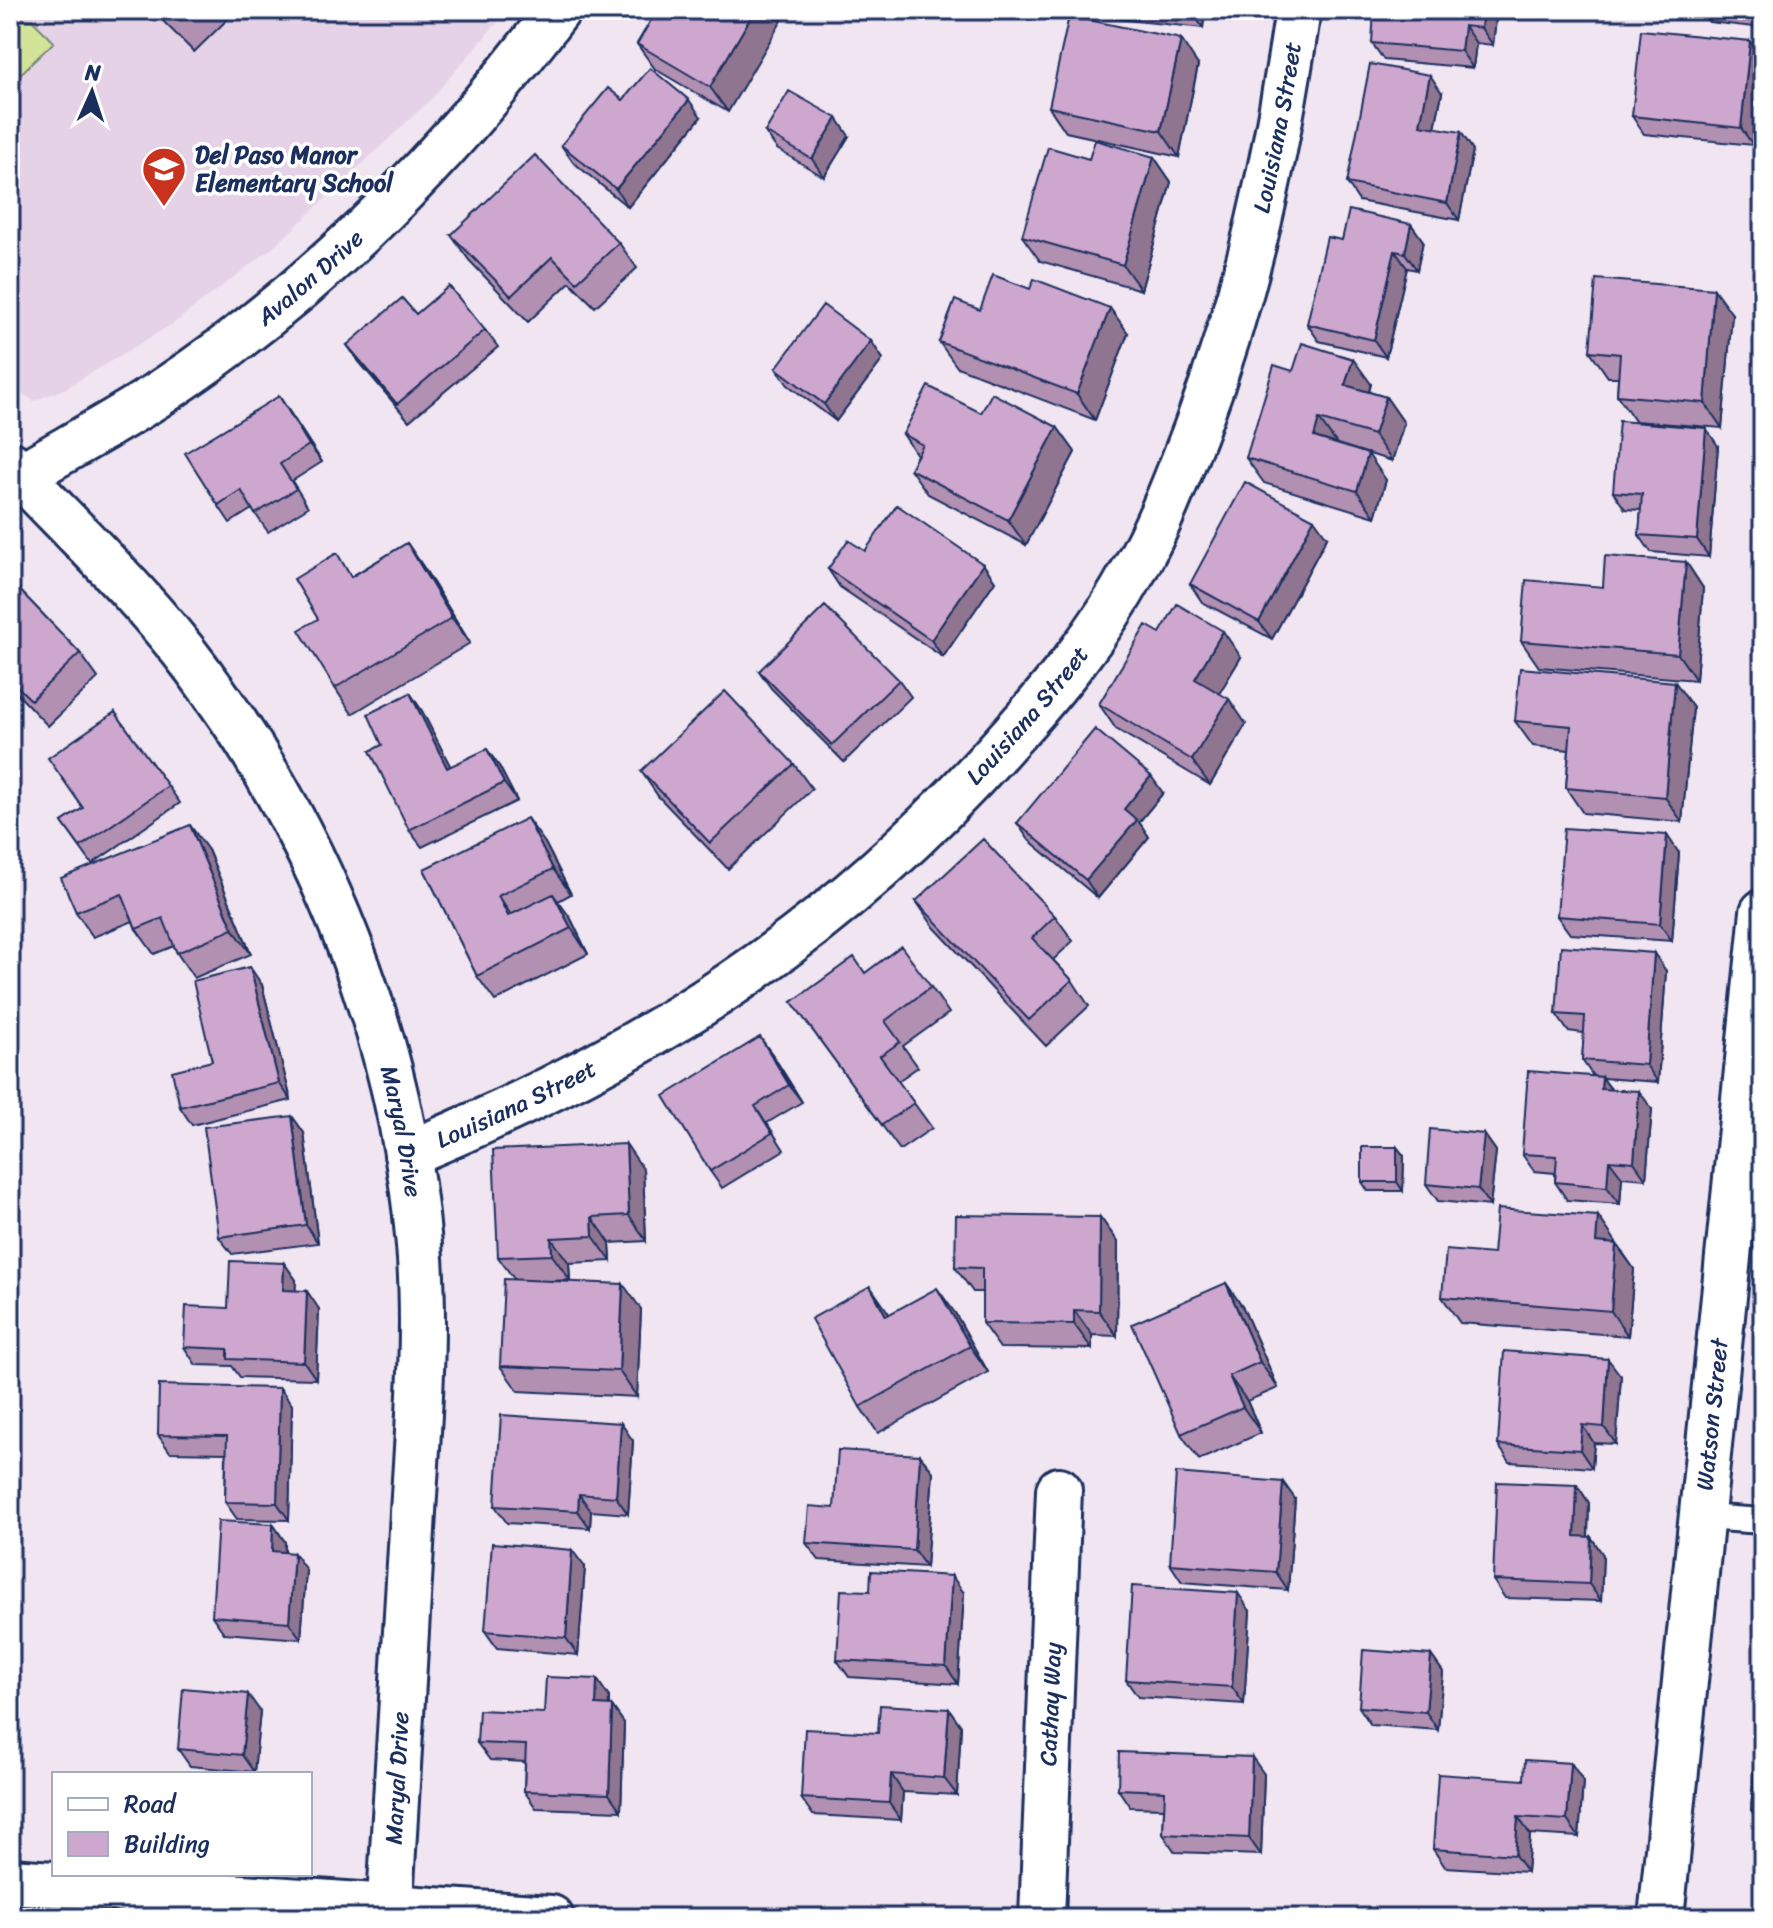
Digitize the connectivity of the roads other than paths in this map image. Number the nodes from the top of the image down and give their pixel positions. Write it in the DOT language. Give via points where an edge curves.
graph roads {
  1 [pos="558,10"];
  2 [pos="1298,10"];
  3 [pos="14,474"];
  4 [pos="1763,912"];
  5 [pos="407,1154"];
  6 [pos="1059,1490"];
  7 [pos="1703,1517"];
  8 [pos="1763,1521"];
  9 [pos="10,1881"];
  10 [pos="389,1912"];
  11 [pos="551,1918"];
  12 [pos="1042,1918"];
  13 [pos="1661,1918"];
  1 -- 3 [label="street, Avalon Drive" via="452,140 376,219 251,327 162,391"];
  2 -- 5 [label="street, Louisiana Street" via="1272,170 1219,367 1142,555 1100,627 963,791 850,897 768,960 594,1070"];
  3 -- 5 [label="street, Maryal Drive" via="120,579 196,668 260,762 346,932 383,1041"];
  4 -- 7 [label="street, Watson Street"];
  5 -- 10 [label="street, Maryal Drive" via="419,1246 422,1360"];
  6 -- 12 [label="street, Cathay Way"];
  7 -- 8 [label="lane"];
  7 -- 13 [label="street, Watson Street"];
  9 -- 10 [label="street"];
  10 -- 11 [label="street"];
}
